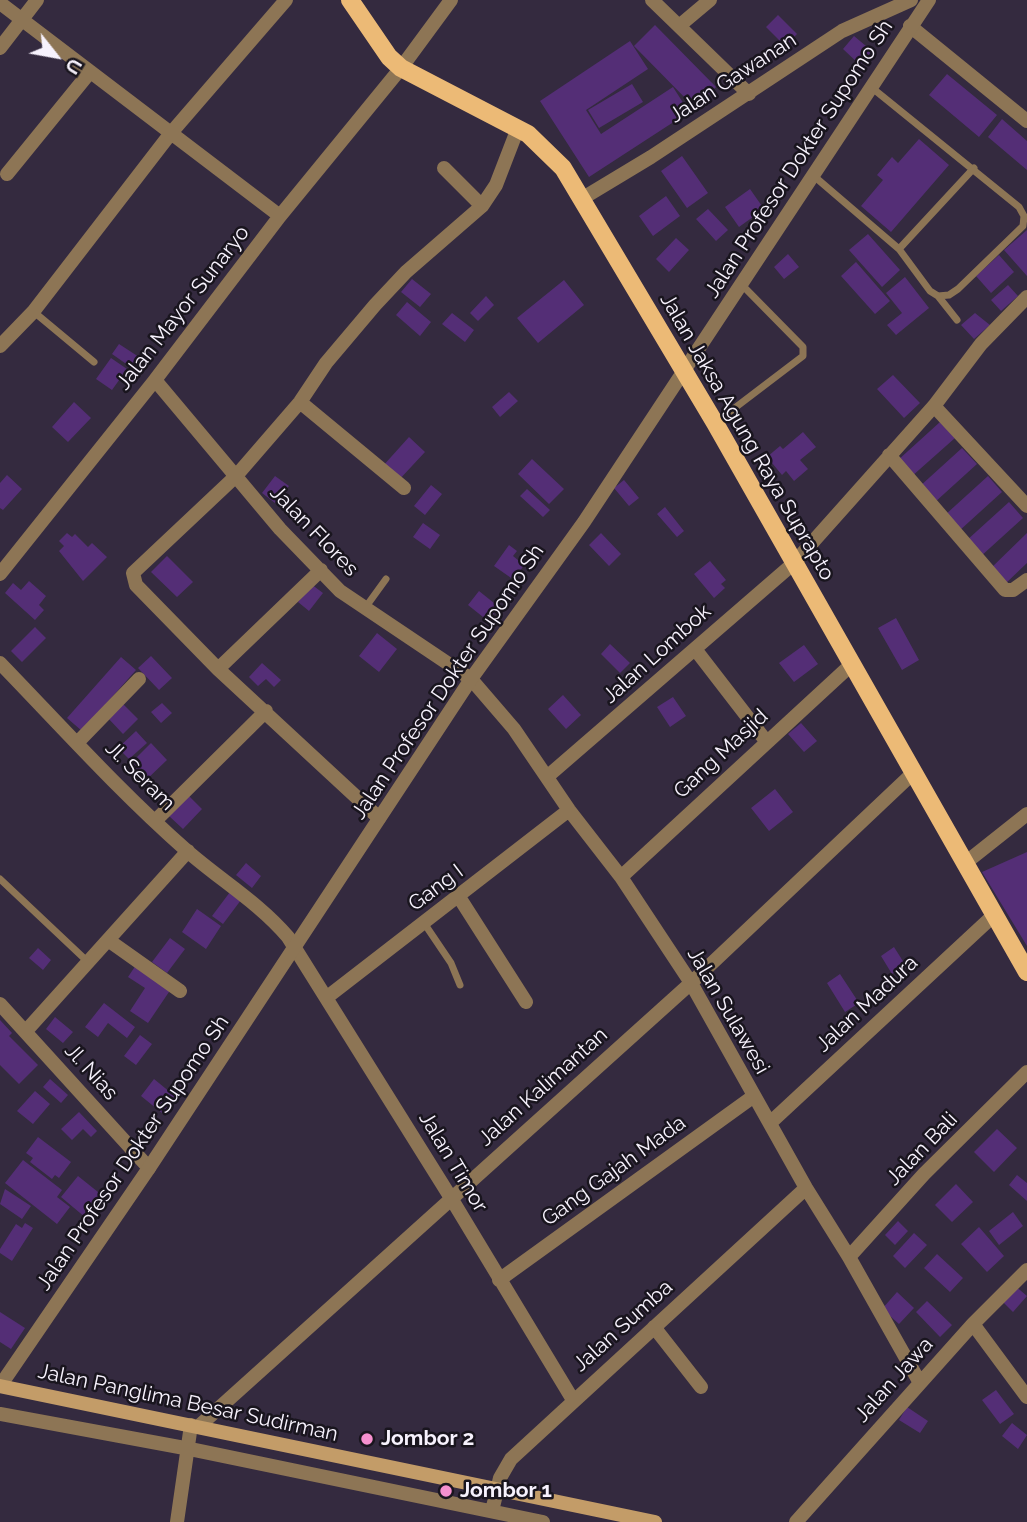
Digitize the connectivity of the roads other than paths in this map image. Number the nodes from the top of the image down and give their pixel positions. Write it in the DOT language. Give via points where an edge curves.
graph roads {
  1 [pos="37,0"];
  2 [pos="286,0"];
  3 [pos="350,0"];
  4 [pos="451,0"];
  5 [pos="652,0"];
  6 [pos="710,0"];
  7 [pos="911,0"];
  8 [pos="929,0"];
  9 [pos="0,3"];
  10 [pos="22,19"];
  11 [pos="679,26"];
  12 [pos="910,26"];
  13 [pos="0,48"];
  14 [pos="401,68"];
  15 [pos="90,72"];
  16 [pos="871,86"];
  17 [pos="749,94"];
  18 [pos="1027,121"];
  19 [pos="518,128"];
  20 [pos="171,133"];
  21 [pos="444,168"];
  22 [pos="974,168"];
  23 [pos="7,174"];
  24 [pos="815,177"];
  25 [pos="583,198"];
  26 [pos="482,206"];
  27 [pos="280,216"];
  28 [pos="898,249"];
  29 [pos="742,285"];
  30 [pos="938,296"];
  31 [pos="1027,297"];
  32 [pos="33,312"];
  33 [pos="957,320"];
  34 [pos="0,346"];
  35 [pos="94,362"];
  36 [pos="684,371"];
  37 [pos="155,380"];
  38 [pos="300,402"];
  39 [pos="934,406"];
  40 [pos="715,423"];
  41 [pos="888,455"];
  42 [pos="236,476"];
  43 [pos="404,488"];
  44 [pos="1027,506"];
  45 [pos="794,563"];
  46 [pos="321,570"];
  47 [pos="0,574"];
  48 [pos="386,579"];
  49 [pos="1027,580"];
  50 [pos="365,608"];
  51 [pos="695,649"];
  52 [pos="0,663"];
  53 [pos="852,664"];
  54 [pos="218,669"];
  55 [pos="471,679"];
  56 [pos="139,680"];
  57 [pos="266,712"];
  58 [pos="766,740"];
  59 [pos="77,743"];
  60 [pos="912,774"];
  61 [pos="548,776"];
  62 [pos="569,810"];
  63 [pos="1027,814"];
  64 [pos="379,818"];
  65 [pos="155,821"];
  66 [pos="188,851"];
  67 [pos="964,864"];
  68 [pos="621,877"];
  69 [pos="0,879"];
  70 [pos="459,897"];
  71 [pos="993,916"];
  72 [pos="424,923"];
  73 [pos="108,940"];
  74 [pos="295,948"];
  75 [pos="88,962"];
  76 [pos="1027,972"];
  77 [pos="691,983"];
  78 [pos="460,985"];
  79 [pos="180,991"];
  80 [pos="326,998"];
  81 [pos="526,1002"];
  82 [pos="0,1004"];
  83 [pos="26,1031"];
  84 [pos="1027,1072"];
  85 [pos="754,1096"];
  86 [pos="770,1123"];
  87 [pos="149,1168"];
  88 [pos="806,1188"];
  89 [pos="451,1198"];
  90 [pos="849,1257"];
  91 [pos="1027,1270"];
  92 [pos="499,1280"];
  93 [pos="973,1324"];
  94 [pos="654,1327"];
  95 [pos="920,1383"];
  96 [pos="0,1386"];
  97 [pos="701,1387"];
  98 [pos="1027,1397"];
  99 [pos="573,1400"];
  100 [pos="0,1415"];
  101 [pos="195,1426"];
  102 [pos="190,1449"];
  103 [pos="498,1487"];
  104 [pos="492,1511"];
  105 [pos="177,1522"];
  106 [pos="543,1522"];
  107 [pos="655,1522"];
  108 [pos="796,1522"];
  1 -- 10 [label="street"];
  2 -- 20 [label="street"];
  3 -- 14 [label="main road, Jalan Jaksa Agung Raya Suprapto" via="388,57"];
  4 -- 14 [label="street, Jalan Mayor Sunaryo"];
  5 -- 11 [label="street"];
  6 -- 11 [label="street"];
  7 -- 17 [label="street, Jalan Gawanan" via="842,31"];
  8 -- 12 [label="street, Jalan Profesor Dokter Supomo Sh"];
  9 -- 10 [label="street"];
  10 -- 13 [label="street"];
  10 -- 15 [label="street"];
  11 -- 17 [label="street"];
  12 -- 16 [label="street, Jalan Profesor Dokter Supomo Sh"];
  12 -- 18 [label="street"];
  14 -- 19 [label="main road, Jalan Jaksa Agung Raya Suprapto"];
  14 -- 27 [label="street, Jalan Mayor Sunaryo"];
  15 -- 20 [label="street"];
  15 -- 23 [label="street"];
  16 -- 22 [label="lane"];
  16 -- 24 [label="street, Jalan Profesor Dokter Supomo Sh"];
  17 -- 25 [label="street, Jalan Gawanan"];
  19 -- 25 [label="main road, Jalan Jaksa Agung Raya Suprapto" via="545,147"];
  19 -- 26 [label="street" via="496,185"];
  20 -- 27 [label="street"];
  20 -- 32 [label="street"];
  21 -- 26 [label="street"];
  22 -- 28 [label="lane"];
  22 -- 30 [label="lane" via="1019,207 1023,226 958,289"];
  24 -- 28 [label="lane"];
  24 -- 29 [label="street, Jalan Profesor Dokter Supomo Sh"];
  25 -- 36 [label="main road, Jalan Jaksa Agung Raya Suprapto"];
  26 -- 38 [label="street" via="375,304"];
  27 -- 37 [label="street, Jalan Mayor Sunaryo"];
  28 -- 30 [label="lane"];
  29 -- 36 [label="street, Jalan Profesor Dokter Supomo Sh"];
  29 -- 40 [label="lane" via="803,347 803,356"];
  30 -- 33 [label="lane"];
  31 -- 39 [label="street, Jalan Lombok" via="981,344"];
  32 -- 34 [label="street"];
  32 -- 35 [label="lane"];
  36 -- 40 [label="main road, Jalan Jaksa Agung Raya Suprapto"];
  36 -- 55 [label="street, Jalan Profesor Dokter Supomo Sh" via="584,522"];
  37 -- 42 [label="street, Jalan Flores"];
  37 -- 47 [label="street, Jalan Mayor Sunaryo"];
  38 -- 42 [label="street"];
  38 -- 43 [label="street"];
  39 -- 41 [label="street, Jalan Lombok"];
  39 -- 44 [label="street"];
  40 -- 45 [label="main road, Jalan Jaksa Agung Raya Suprapto"];
  41 -- 45 [label="street, Jalan Lombok"];
  41 -- 49 [label="street" via="1005,590"];
  42 -- 46 [label="street, Jalan Flores"];
  42 -- 54 [label="street" via="136,568 132,577"];
  45 -- 51 [label="street, Jalan Lombok"];
  45 -- 53 [label="main road, Jalan Jaksa Agung Raya Suprapto"];
  46 -- 50 [label="street, Jalan Flores"];
  46 -- 54 [label="street"];
  48 -- 50 [label="lane"];
  50 -- 55 [label="street, Jalan Flores"];
  51 -- 58 [label="street"];
  51 -- 61 [label="street, Jalan Lombok"];
  52 -- 59 [label="street, Jl. Seram"];
  53 -- 58 [label="street, Gang Masjid"];
  53 -- 60 [label="main road, Jalan Jaksa Agung Raya Suprapto"];
  54 -- 57 [label="street"];
  55 -- 61 [label="street, Jalan Sulawesi"];
  55 -- 64 [label="street, Jalan Profesor Dokter Supomo Sh"];
  56 -- 59 [label="street"];
  57 -- 64 [label="street"];
  57 -- 65 [label="street"];
  58 -- 68 [label="street, Gang Masjid"];
  59 -- 65 [label="street, Jl. Seram"];
  60 -- 67 [label="main road, Jalan Jaksa Agung Raya Suprapto"];
  60 -- 77 [label="street, Jalan Kalimantan"];
  61 -- 62 [label="street, Jalan Sulawesi"];
  62 -- 68 [label="street, Jalan Sulawesi"];
  62 -- 70 [label="street, Gang I"];
  63 -- 67 [label="street"];
  64 -- 74 [label="street, Jalan Profesor Dokter Supomo Sh"];
  65 -- 66 [label="street, Jl. Seram"];
  66 -- 73 [label="street"];
  66 -- 74 [label="street, Jl. Seram" via="265,911"];
  67 -- 71 [label="main road, Jalan Jaksa Agung Raya Suprapto"];
  68 -- 77 [label="street, Jalan Sulawesi"];
  69 -- 75 [label="lane"];
  70 -- 72 [label="street, Gang I"];
  70 -- 81 [label="street"];
  71 -- 76 [label="main road, Jalan Jaksa Agung Raya Suprapto"];
  71 -- 86 [label="street, Jalan Madura"];
  72 -- 78 [label="lane"];
  72 -- 80 [label="street, Gang I"];
  73 -- 75 [label="street"];
  73 -- 79 [label="street"];
  74 -- 80 [label="street, Jalan Timor"];
  74 -- 87 [label="street, Jalan Profesor Dokter Supomo Sh"];
  75 -- 83 [label="street"];
  77 -- 85 [label="street, Jalan Sulawesi"];
  77 -- 89 [label="street, Jalan Kalimantan"];
  80 -- 89 [label="street, Jalan Timor"];
  82 -- 83 [label="street, Jl. Nias"];
  83 -- 87 [label="street, Jl. Nias"];
  84 -- 90 [label="street, Jalan Bali" via="924,1174"];
  85 -- 86 [label="street, Jalan Sulawesi"];
  85 -- 92 [label="street, Gang Gajah Mada"];
  86 -- 88 [label="street, Jalan Sulawesi"];
  87 -- 96 [label="street, Jalan Profesor Dokter Supomo Sh"];
  88 -- 90 [label="street, Jalan Sulawesi"];
  88 -- 94 [label="street, Jalan Sumba"];
  89 -- 92 [label="street, Jalan Timor"];
  89 -- 101 [label="street, Jalan Kalimantan"];
  90 -- 95 [label="street, Jalan Sulawesi"];
  91 -- 93 [label="street, Jalan Jawa"];
  92 -- 99 [label="street, Jalan Timor"];
  93 -- 95 [label="street, Jalan Jawa"];
  93 -- 98 [label="street"];
  94 -- 97 [label="street"];
  94 -- 99 [label="street, Jalan Sumba"];
  95 -- 108 [label="street, Jalan Jawa"];
  96 -- 101 [label="main road, Jalan Panglima Besar Sudirman"];
  99 -- 103 [label="street, Jalan Sumba" via="511,1459"];
  100 -- 102 [label="street"];
  101 -- 102 [label="street"];
  101 -- 103 [label="main road, Jalan Panglima Besar Sudirman"];
  102 -- 104 [label="street"];
  102 -- 105 [label="street"];
  103 -- 104 [label="street, Jalan Sumba"];
  103 -- 107 [label="main road, Jalan Panglima Besar Sudirman"];
  104 -- 106 [label="street"];
}
